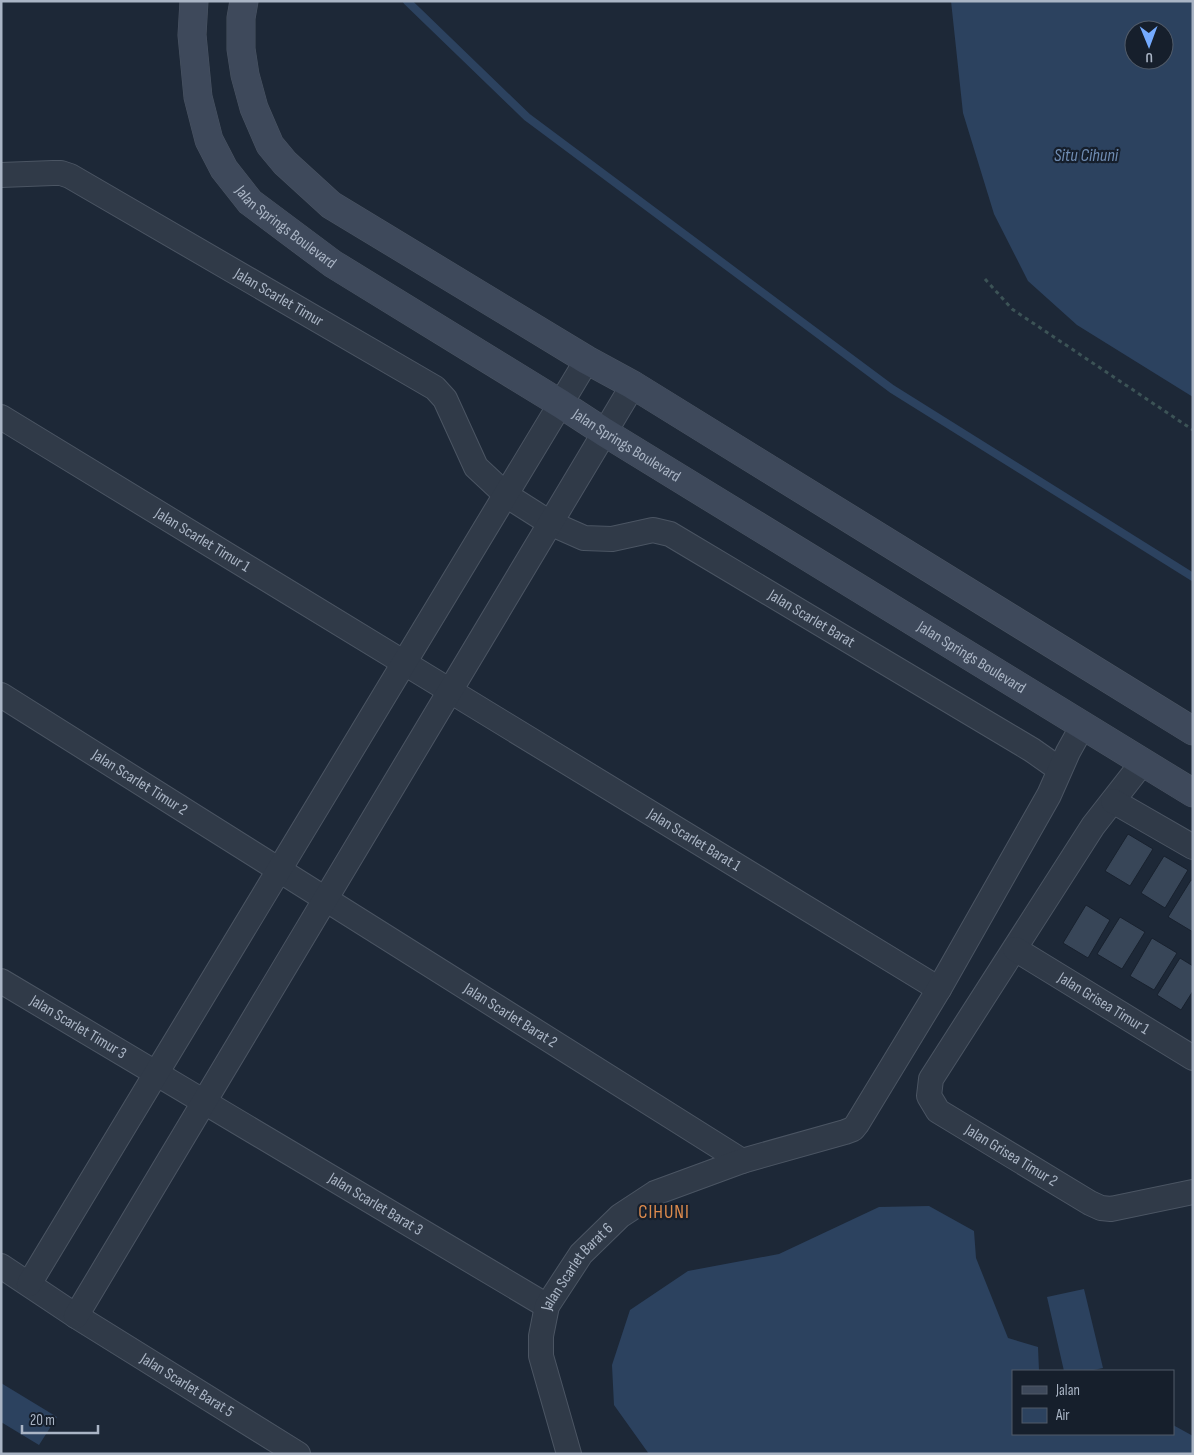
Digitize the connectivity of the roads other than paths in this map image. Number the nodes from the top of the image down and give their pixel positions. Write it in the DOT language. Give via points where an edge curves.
graph roads {
  1 [pos="194,1"];
  2 [pos="244,1"];
  3 [pos="1,175"];
  4 [pos="587,360"];
  5 [pos="633,385"];
  6 [pos="561,404"];
  7 [pos="1,417"];
  8 [pos="604,432"];
  9 [pos="506,495"];
  10 [pos="550,523"];
  11 [pos="404,663"];
  12 [pos="450,690"];
  13 [pos="1,695"];
  14 [pos="1083,725"];
  15 [pos="1193,731"];
  16 [pos="1143,762"];
  17 [pos="1059,769"];
  18 [pos="1193,793"];
  19 [pos="1114,801"];
  20 [pos="1193,847"];
  21 [pos="279,870"];
  22 [pos="325,899"];
  23 [pos="1015,949"];
  24 [pos="1,981"];
  25 [pos="939,989"];
  26 [pos="1193,1058"];
  27 [pos="156,1073"];
  28 [pos="204,1101"];
  29 [pos="742,1161"];
  30 [pos="1193,1192"];
  31 [pos="1,1266"];
  32 [pos="29,1284"];
  33 [pos="548,1306"];
  34 [pos="76,1316"];
  35 [pos="298,1454"];
  36 [pos="569,1454"];
  1 -- 6 [label="main road, Jalan Springs Boulevard" via="192,35 198,97 209,140 224,169 250,202 333,264"];
  2 -- 4 [label="main road" via="241,18 244,74 270,145 285,163 331,205"];
  3 -- 9 [label="street, Jalan Scarlet Timur" via="61,173 70,176 435,388 445,399 476,467"];
  4 -- 5 [label="main road"];
  4 -- 6 [label="street"];
  5 -- 8 [label="street"];
  5 -- 15 [label="main road"];
  6 -- 8 [label="main road, Jalan Springs Boulevard"];
  6 -- 9 [label="street"];
  7 -- 11 [label="street, Jalan Scarlet Timur 1"];
  8 -- 10 [label="street"];
  8 -- 14 [label="main road, Jalan Springs Boulevard"];
  9 -- 10 [label="street, Jalan Scarlet Timur"];
  9 -- 11 [label="street"];
  10 -- 12 [label="street"];
  10 -- 17 [label="street, Jalan Scarlet Barat" via="584,538 612,539 652,530 670,534"];
  11 -- 12 [label="street, Jalan Scarlet Timur 1"];
  11 -- 21 [label="street"];
  12 -- 22 [label="street"];
  12 -- 25 [label="street, Jalan Scarlet Barat 1"];
  13 -- 21 [label="street, Jalan Scarlet Timur 2"];
  14 -- 16 [label="main road, Jalan Springs Boulevard"];
  14 -- 17 [label="street, Jalan Scarlet Barat 6"];
  16 -- 18 [label="main road, Jalan Springs Boulevard"];
  16 -- 19 [label="street"];
  17 -- 25 [label="street, Jalan Scarlet Barat 6" via="1049,795"];
  19 -- 20 [label="street"];
  19 -- 23 [label="street" via="1094,826"];
  21 -- 22 [label="street, Jalan Scarlet Barat 2"];
  21 -- 27 [label="street"];
  22 -- 28 [label="street"];
  22 -- 29 [label="street, Jalan Scarlet Barat 2"];
  23 -- 26 [label="street, Jalan Grisea Timur 1"];
  23 -- 30 [label="street, Jalan Grisea Timur 2" via="931,1079 929,1096 938,1111 1100,1208 1111,1209"];
  24 -- 27 [label="street, Jalan Scarlet Timur 3"];
  25 -- 29 [label="street, Jalan Scarlet Barat 6" via="853,1129"];
  27 -- 28 [label="street, Jalan Scarlet Timur 3"];
  27 -- 32 [label="street"];
  28 -- 33 [label="street, Jalan Scarlet Barat 3"];
  28 -- 34 [label="street"];
  29 -- 33 [label="street, Jalan Scarlet Barat 6" via="655,1193 620,1216 581,1254"];
  31 -- 32 [label="street, Jalan Scarlet Barat 5"];
  32 -- 34 [label="street, Jalan Scarlet Barat 5"];
  33 -- 36 [label="street, Jalan Scarlet Barat 6" via="541,1336 541,1356"];
  34 -- 35 [label="street, Jalan Scarlet Barat 5"];
}
